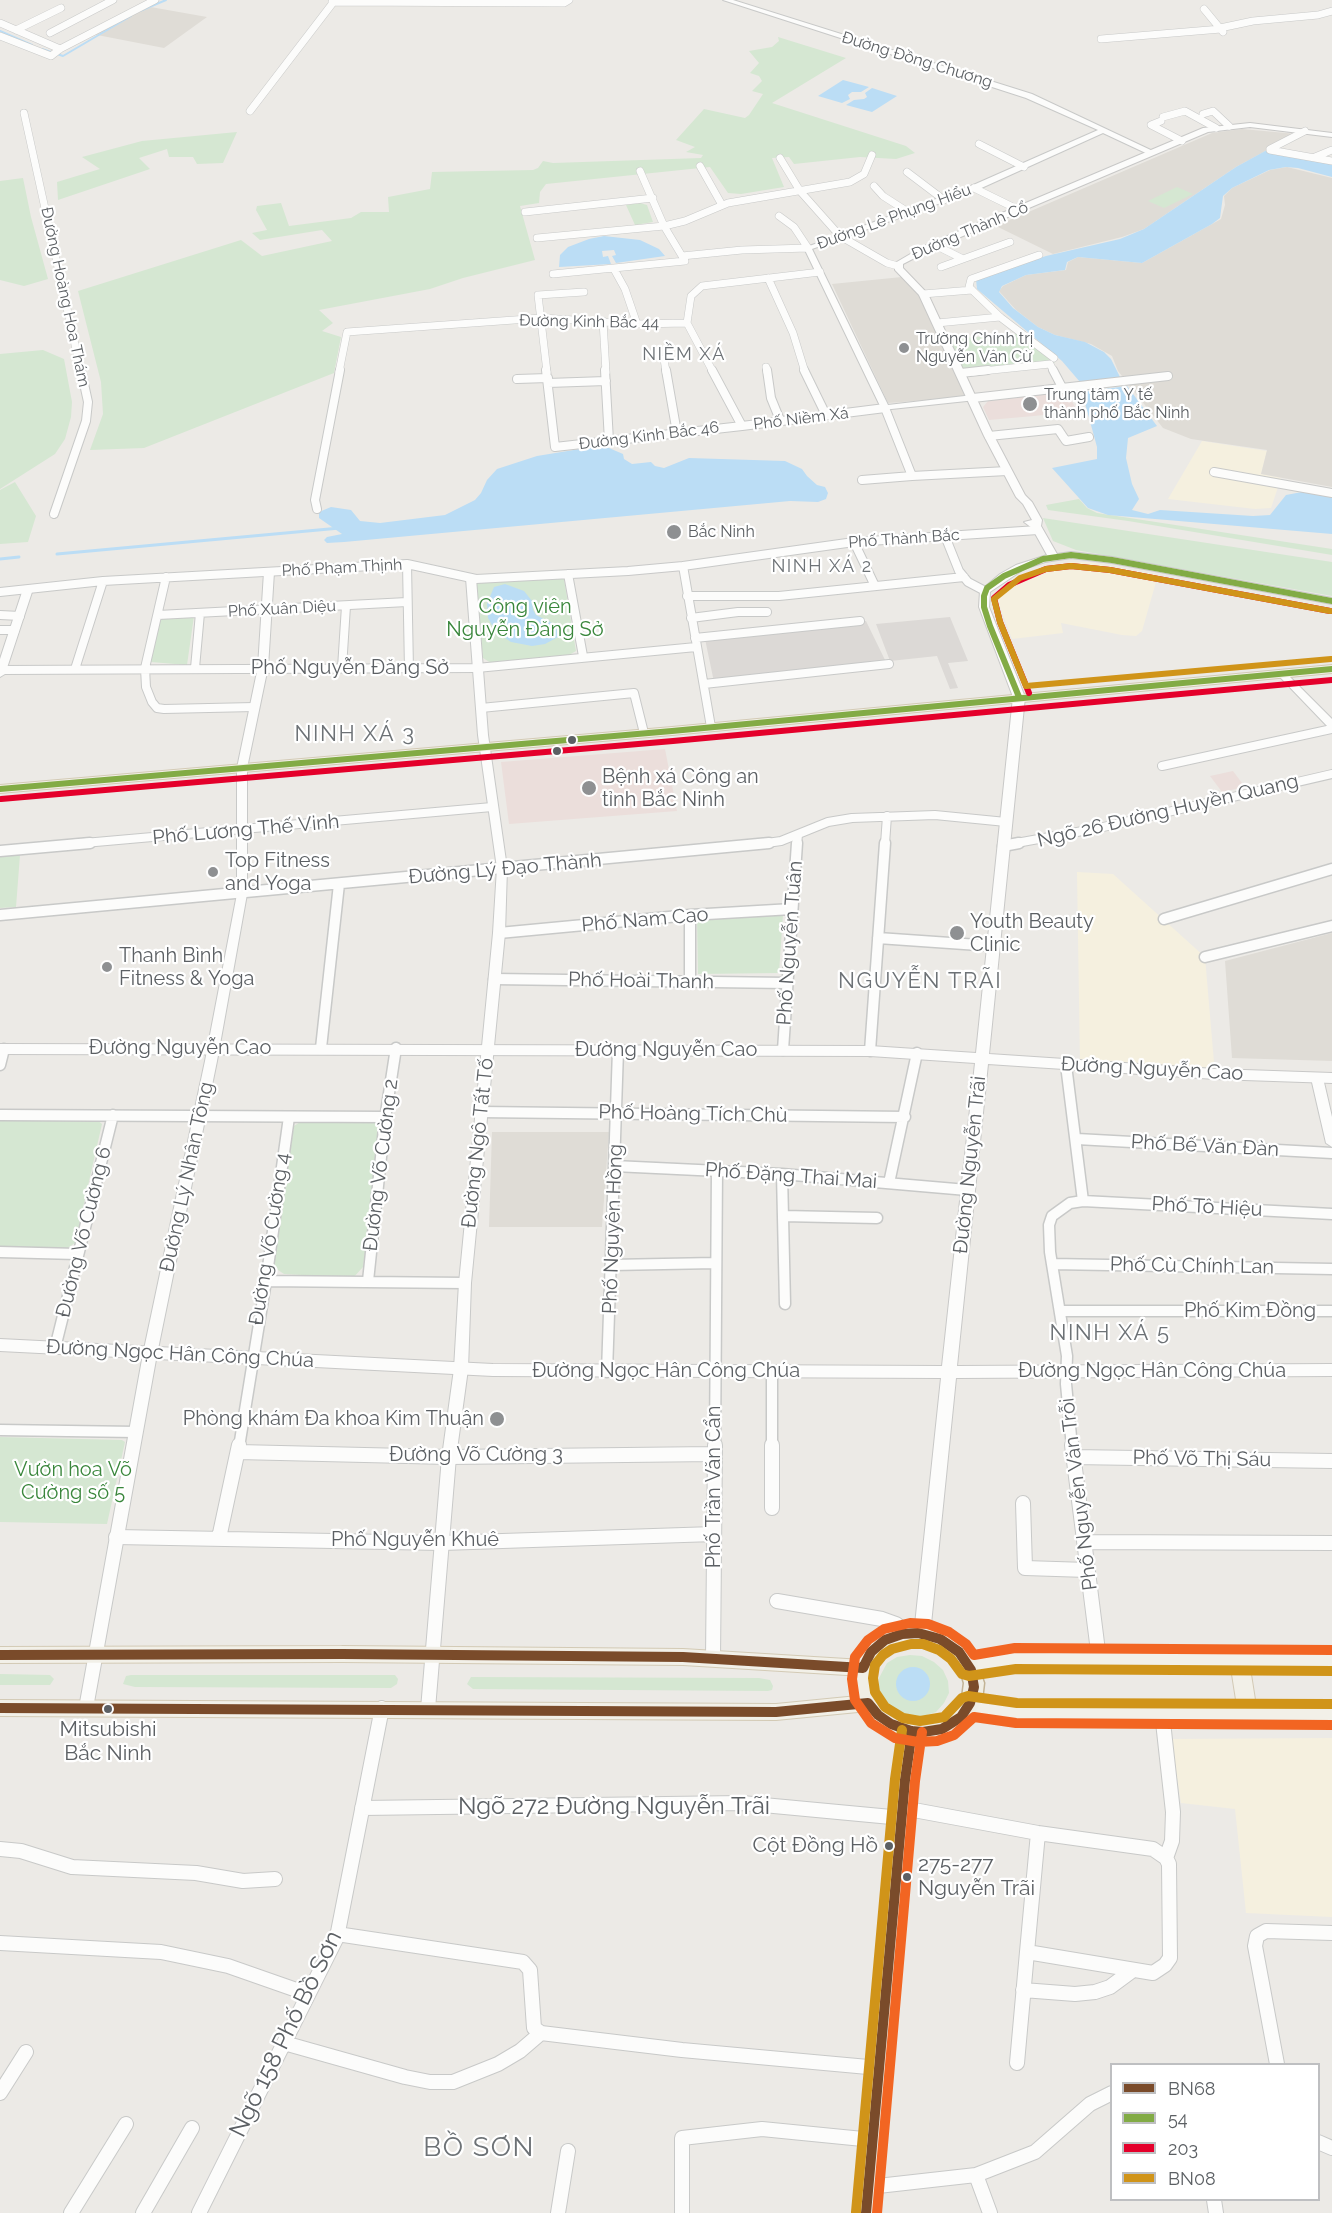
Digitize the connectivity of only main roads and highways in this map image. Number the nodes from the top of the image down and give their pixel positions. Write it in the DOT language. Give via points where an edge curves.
graph roads {
  1 [pos="1332,135"];
  2 [pos="1053,557"];
  3 [pos="1332,601"];
  4 [pos="1332,669"];
  5 [pos="1019,697"];
  6 [pos="0,789"];
  7 [pos="2,1049"];
  8 [pos="981,1057"];
  9 [pos="1332,1078"];
  10 [pos="0,1345"];
  11 [pos="1332,1370"];
  12 [pos="948,1371"];
  13 [pos="914,1634"];
  14 [pos="0,1655"];
  15 [pos="1239,1660"];
  16 [pos="1332,1661"];
  17 [pos="969,1666"];
  18 [pos="863,1668"];
  19 [pos="868,1703"];
  20 [pos="969,1706"];
  21 [pos="0,1708"];
  22 [pos="1248,1713"];
  23 [pos="1332,1715"];
  24 [pos="912,1731"];
  25 [pos="866,2213"];
  1 -- 2 [label="main road, Đường Thành Cổ" via="1263,126 1216,128 935,245 898,266 923,294 1021,497 1028,521 1037,528"];
  2 -- 3 [label="main road" via="1112,560"];
  2 -- 5 [label="main road" via="1015,570 985,591 984,608"];
  4 -- 5 [label="main road"];
  5 -- 6 [label="main road"];
  5 -- 8 [label="main road, Đường Nguyễn Trãi"];
  7 -- 8 [label="main road, Đường Nguyễn Cao" via="783,1050"];
  8 -- 9 [label="main road, Đường Nguyễn Cao"];
  8 -- 12 [label="main road, Đường Nguyễn Trãi"];
  10 -- 12 [label="main road, Đường Ngọc Hân Công Chúa" via="460,1369"];
  11 -- 12 [label="main road, Đường Ngọc Hân Công Chúa"];
  12 -- 13 [label="main road, Đường Nguyễn Trãi"];
  13 -- 17 [label="highway" via="937,1637 950,1644"];
  13 -- 18 [label="highway" via="879,1644"];
  14 -- 18 [label="main road" via="434,1654 777,1660"];
  15 -- 16 [label="main road"];
  15 -- 17 [label="main road" via="1015,1658"];
  15 -- 22 [label="main road"];
  17 -- 20 [label="highway" via="974,1687"];
  18 -- 19 [label="highway" via="862,1685"];
  19 -- 21 [label="main road" via="785,1712"];
  19 -- 24 [label="highway" via="888,1722"];
  20 -- 22 [label="main road" via="1010,1713"];
  20 -- 24 [label="highway" via="946,1727"];
  22 -- 23 [label="main road"];
  24 -- 25 [label="highway"];
}
